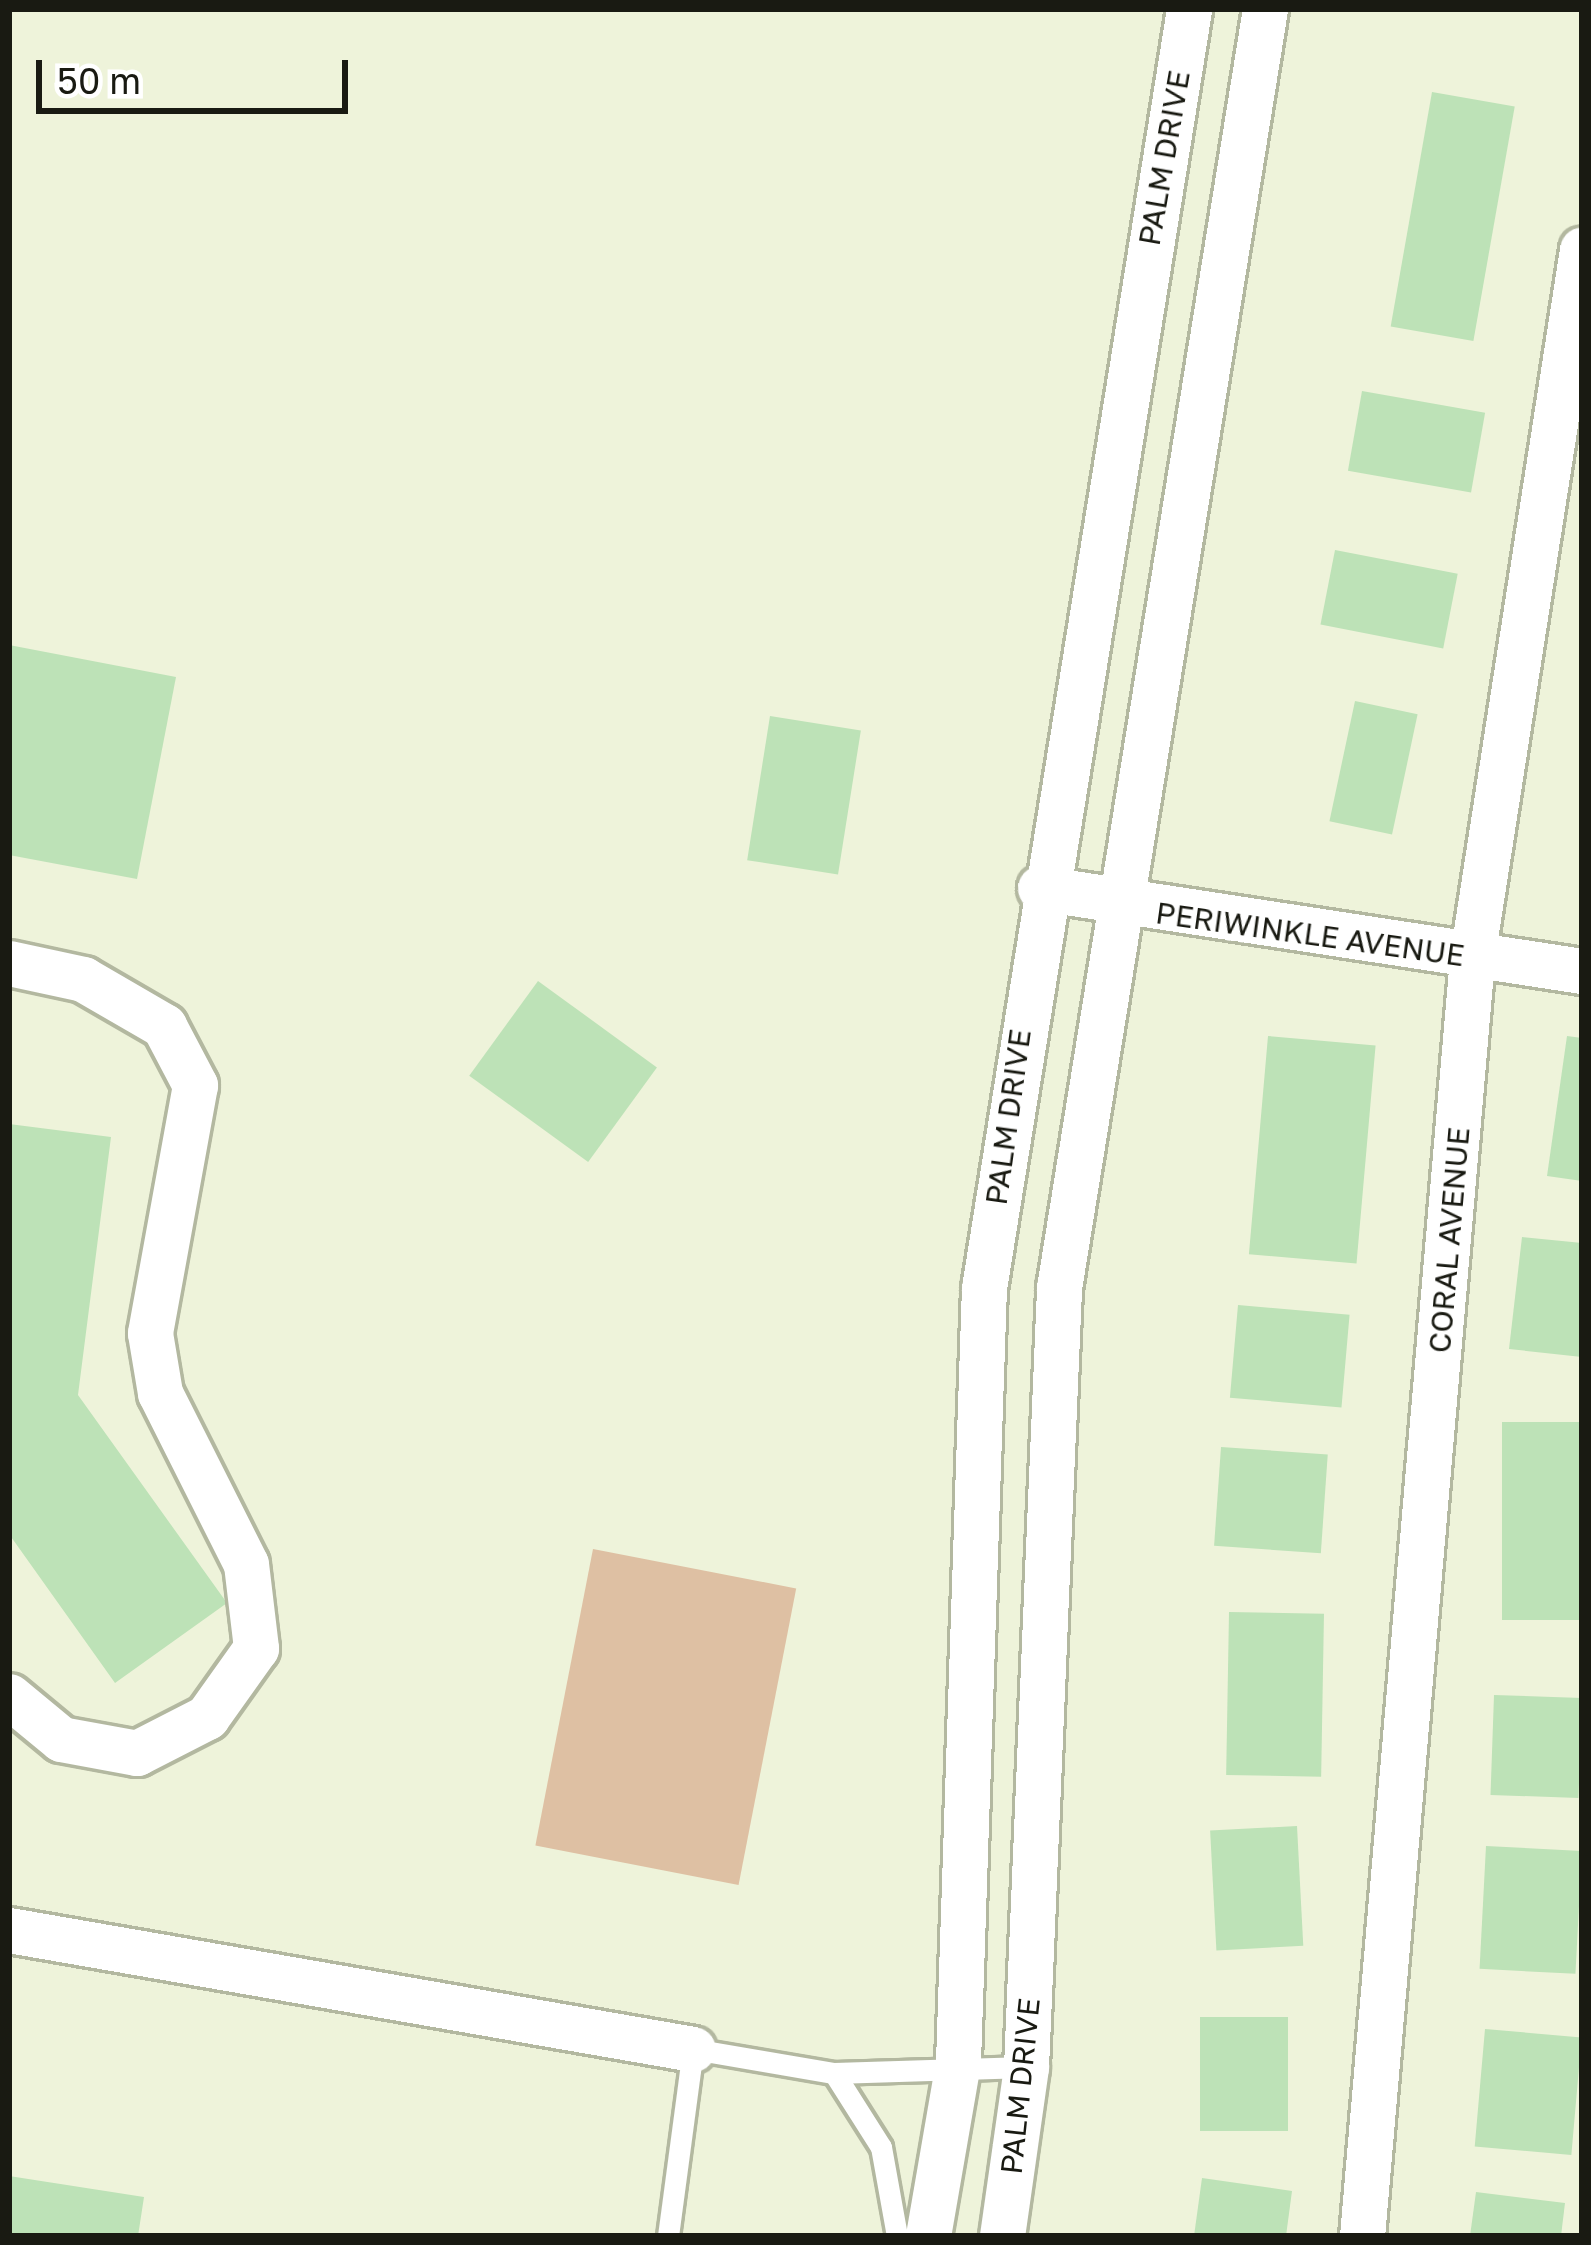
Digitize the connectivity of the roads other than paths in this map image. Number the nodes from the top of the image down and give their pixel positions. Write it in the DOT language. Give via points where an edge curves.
graph roads {
  1 [pos="1190,9"];
  2 [pos="1265,9"];
  3 [pos="1582,250"];
  4 [pos="1578,320"];
  5 [pos="1040,888"];
  6 [pos="1114,906"];
  7 [pos="1472,957"];
  8 [pos="9,964"];
  9 [pos="1582,971"];
  10 [pos="9,1696"];
  11 [pos="9,1930"];
  12 [pos="693,2049"];
  13 [pos="958,2062"];
  14 [pos="1027,2067"];
  15 [pos="834,2074"];
  16 [pos="668,2236"];
  17 [pos="897,2236"];
  18 [pos="928,2236"];
  19 [pos="1002,2236"];
  20 [pos="1362,2236"];
  1 -- 5 [label="street, PALM DRIVE"];
  2 -- 6 [label="street, PALM DRIVE"];
  3 -- 4 [label="street, CORAL AVENUE"];
  4 -- 7 [label="street, CORAL AVENUE"];
  5 -- 6 [label="street, PERIWINKLE AVENUE"];
  5 -- 13 [label="street, PALM DRIVE" via="984,1288"];
  6 -- 7 [label="street, PERIWINKLE AVENUE"];
  6 -- 14 [label="street, PALM DRIVE" via="1059,1288"];
  7 -- 9 [label="street, PERIWINKLE AVENUE"];
  7 -- 20 [label="street, CORAL AVENUE"];
  8 -- 10 [label="street" via="83,979 164,1026 195,1085 150,1333 160,1393 246,1564 256,1648 207,1717 136,1753 61,1738"];
  11 -- 12 [label="street"];
  12 -- 15 [label="lane"];
  12 -- 16 [label="lane"];
  13 -- 14 [label="lane"];
  13 -- 15 [label="lane"];
  13 -- 18 [label="street, PALM DRIVE"];
  14 -- 19 [label="street, PALM DRIVE"];
  15 -- 17 [label="lane" via="881,2147"];
}
